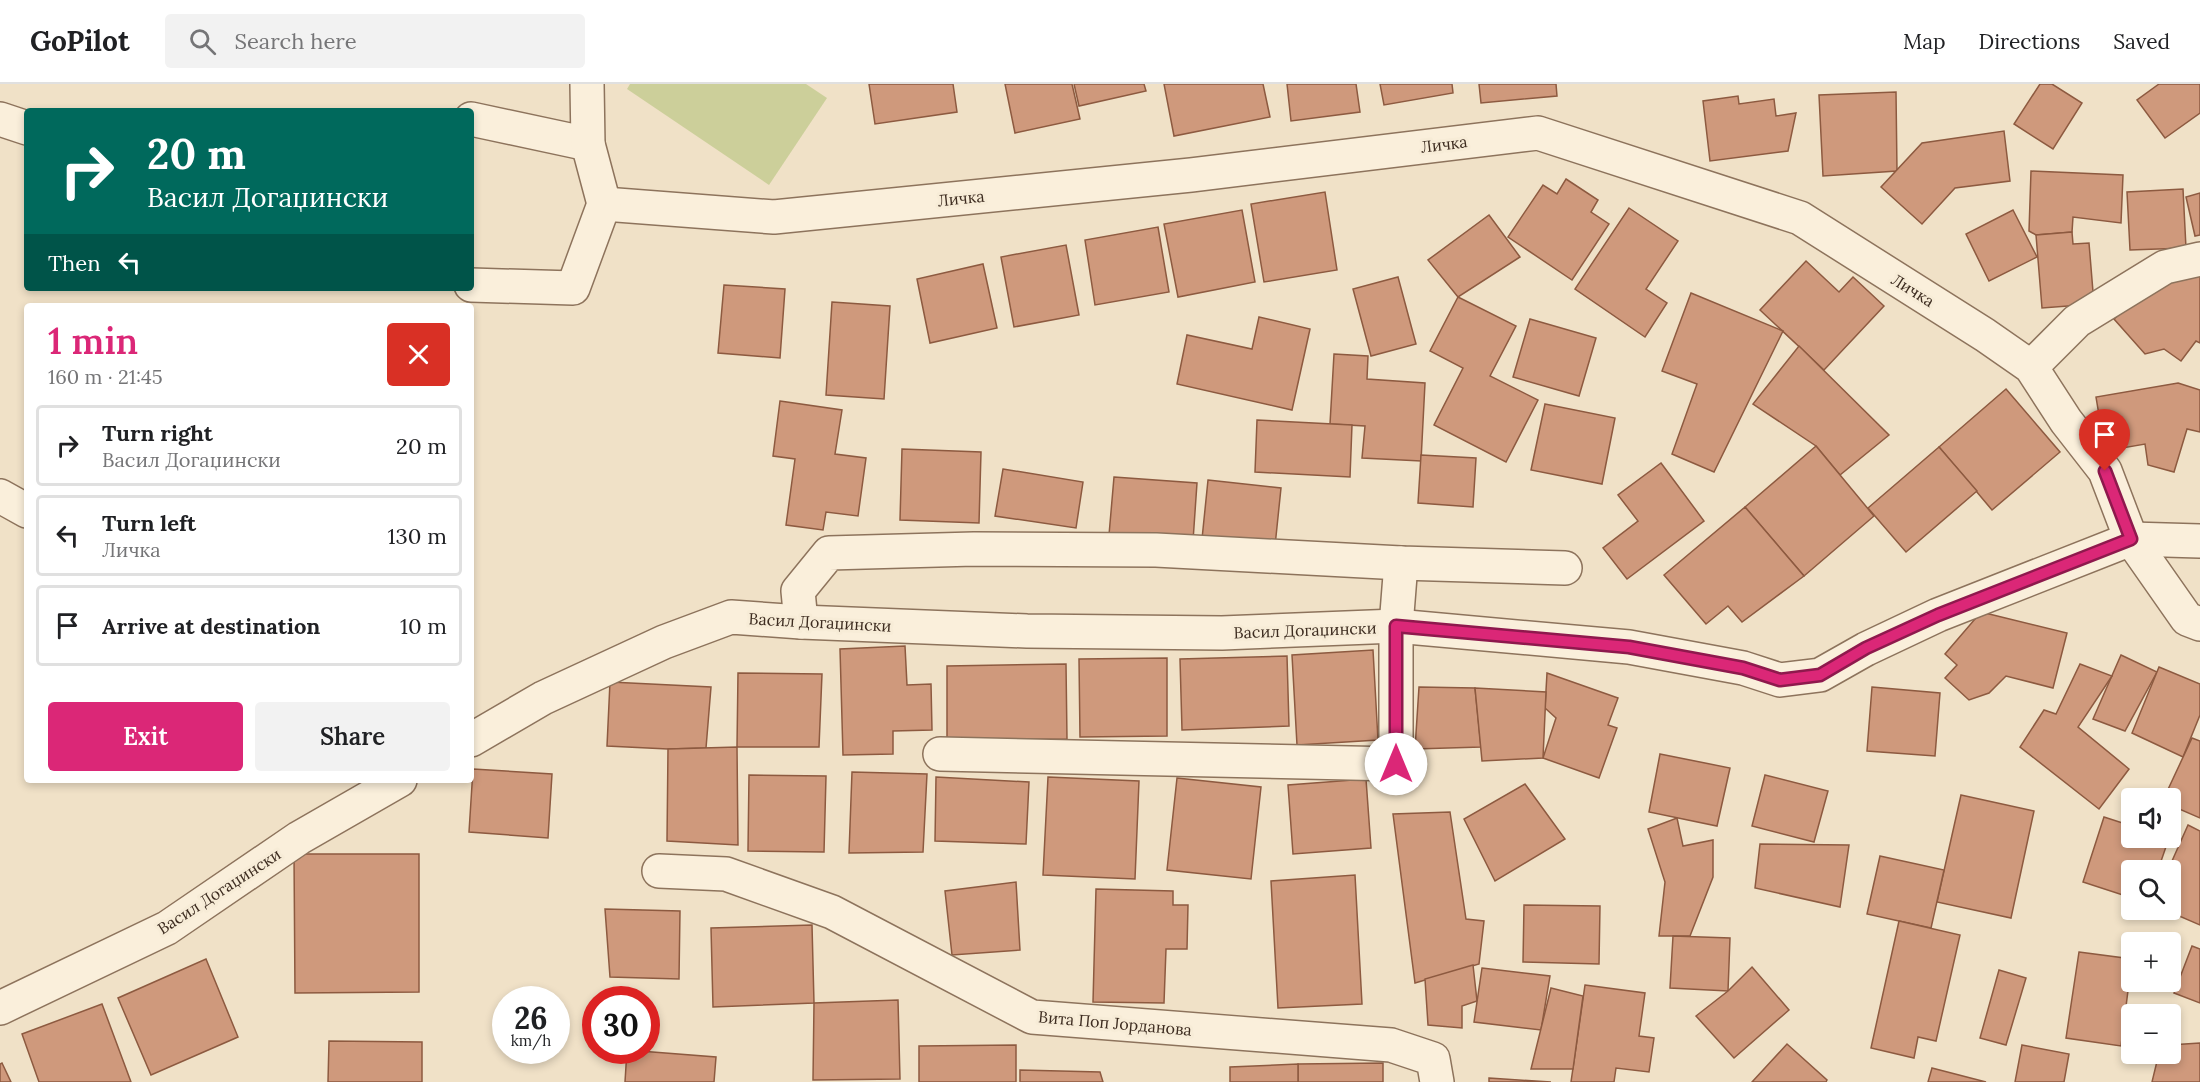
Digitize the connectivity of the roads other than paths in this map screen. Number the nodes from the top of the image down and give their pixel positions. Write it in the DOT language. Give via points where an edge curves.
graph roads {
  1 [pos="587,84"];
  2 [pos="0,119"];
  3 [pos="474,120"];
  4 [pos="24,127"];
  5 [pos="588,144"];
  6 [pos="604,204"];
  7 [pos="2200,259"];
  8 [pos="474,285"];
  9 [pos="2031,368"];
  10 [pos="0,496"];
  11 [pos="24,510"];
  12 [pos="2131,539"];
  13 [pos="2200,541"];
  14 [pos="1401,563"];
  15 [pos="1564,568"];
  16 [pos="801,622"];
  17 [pos="2200,624"];
  18 [pos="1396,626"];
  19 [pos="474,738"];
  20 [pos="940,754"];
  21 [pos="395,783"];
  22 [pos="659,871"];
  23 [pos="0,1008"];
  24 [pos="1437,1082"];
  1 -- 5 [label="street"];
  2 -- 4 [label="street"];
  3 -- 5 [label="street"];
  5 -- 6 [label="street"];
  6 -- 8 [label="street" via="573,288"];
  6 -- 9 [label="street, Личка" via="774,217 1191,175 1538,133 1800,218"];
  7 -- 9 [label="street" via="2165,267 2114,297 2077,321"];
  9 -- 12 [label="street, Личка" via="2105,471"];
  10 -- 11 [label="street"];
  12 -- 13 [label="street"];
  12 -- 17 [label="street" via="2187,619"];
  12 -- 18 [label="street, Васил Догаџински" via="1938,615 1866,648 1820,675 1780,680 1743,668 1629,647"];
  14 -- 15 [label="street"];
  14 -- 16 [label="street" via="1156,550 829,553 798,591"];
  14 -- 18 [label="street"];
  16 -- 18 [label="street, Васил Догаџински" via="1027,631 1222,633"];
  16 -- 19 [label="street, Васил Догаџински" via="731,617 664,642 543,698"];
  18 -- 20 [label="street" via="1396,764"];
  21 -- 23 [label="street, Васил Догаџински" via="299,838 168,928"];
  22 -- 24 [label="street, Вита Поп Јорданова" via="726,874 832,912 1032,1017 1391,1045 1433,1059"];
}
